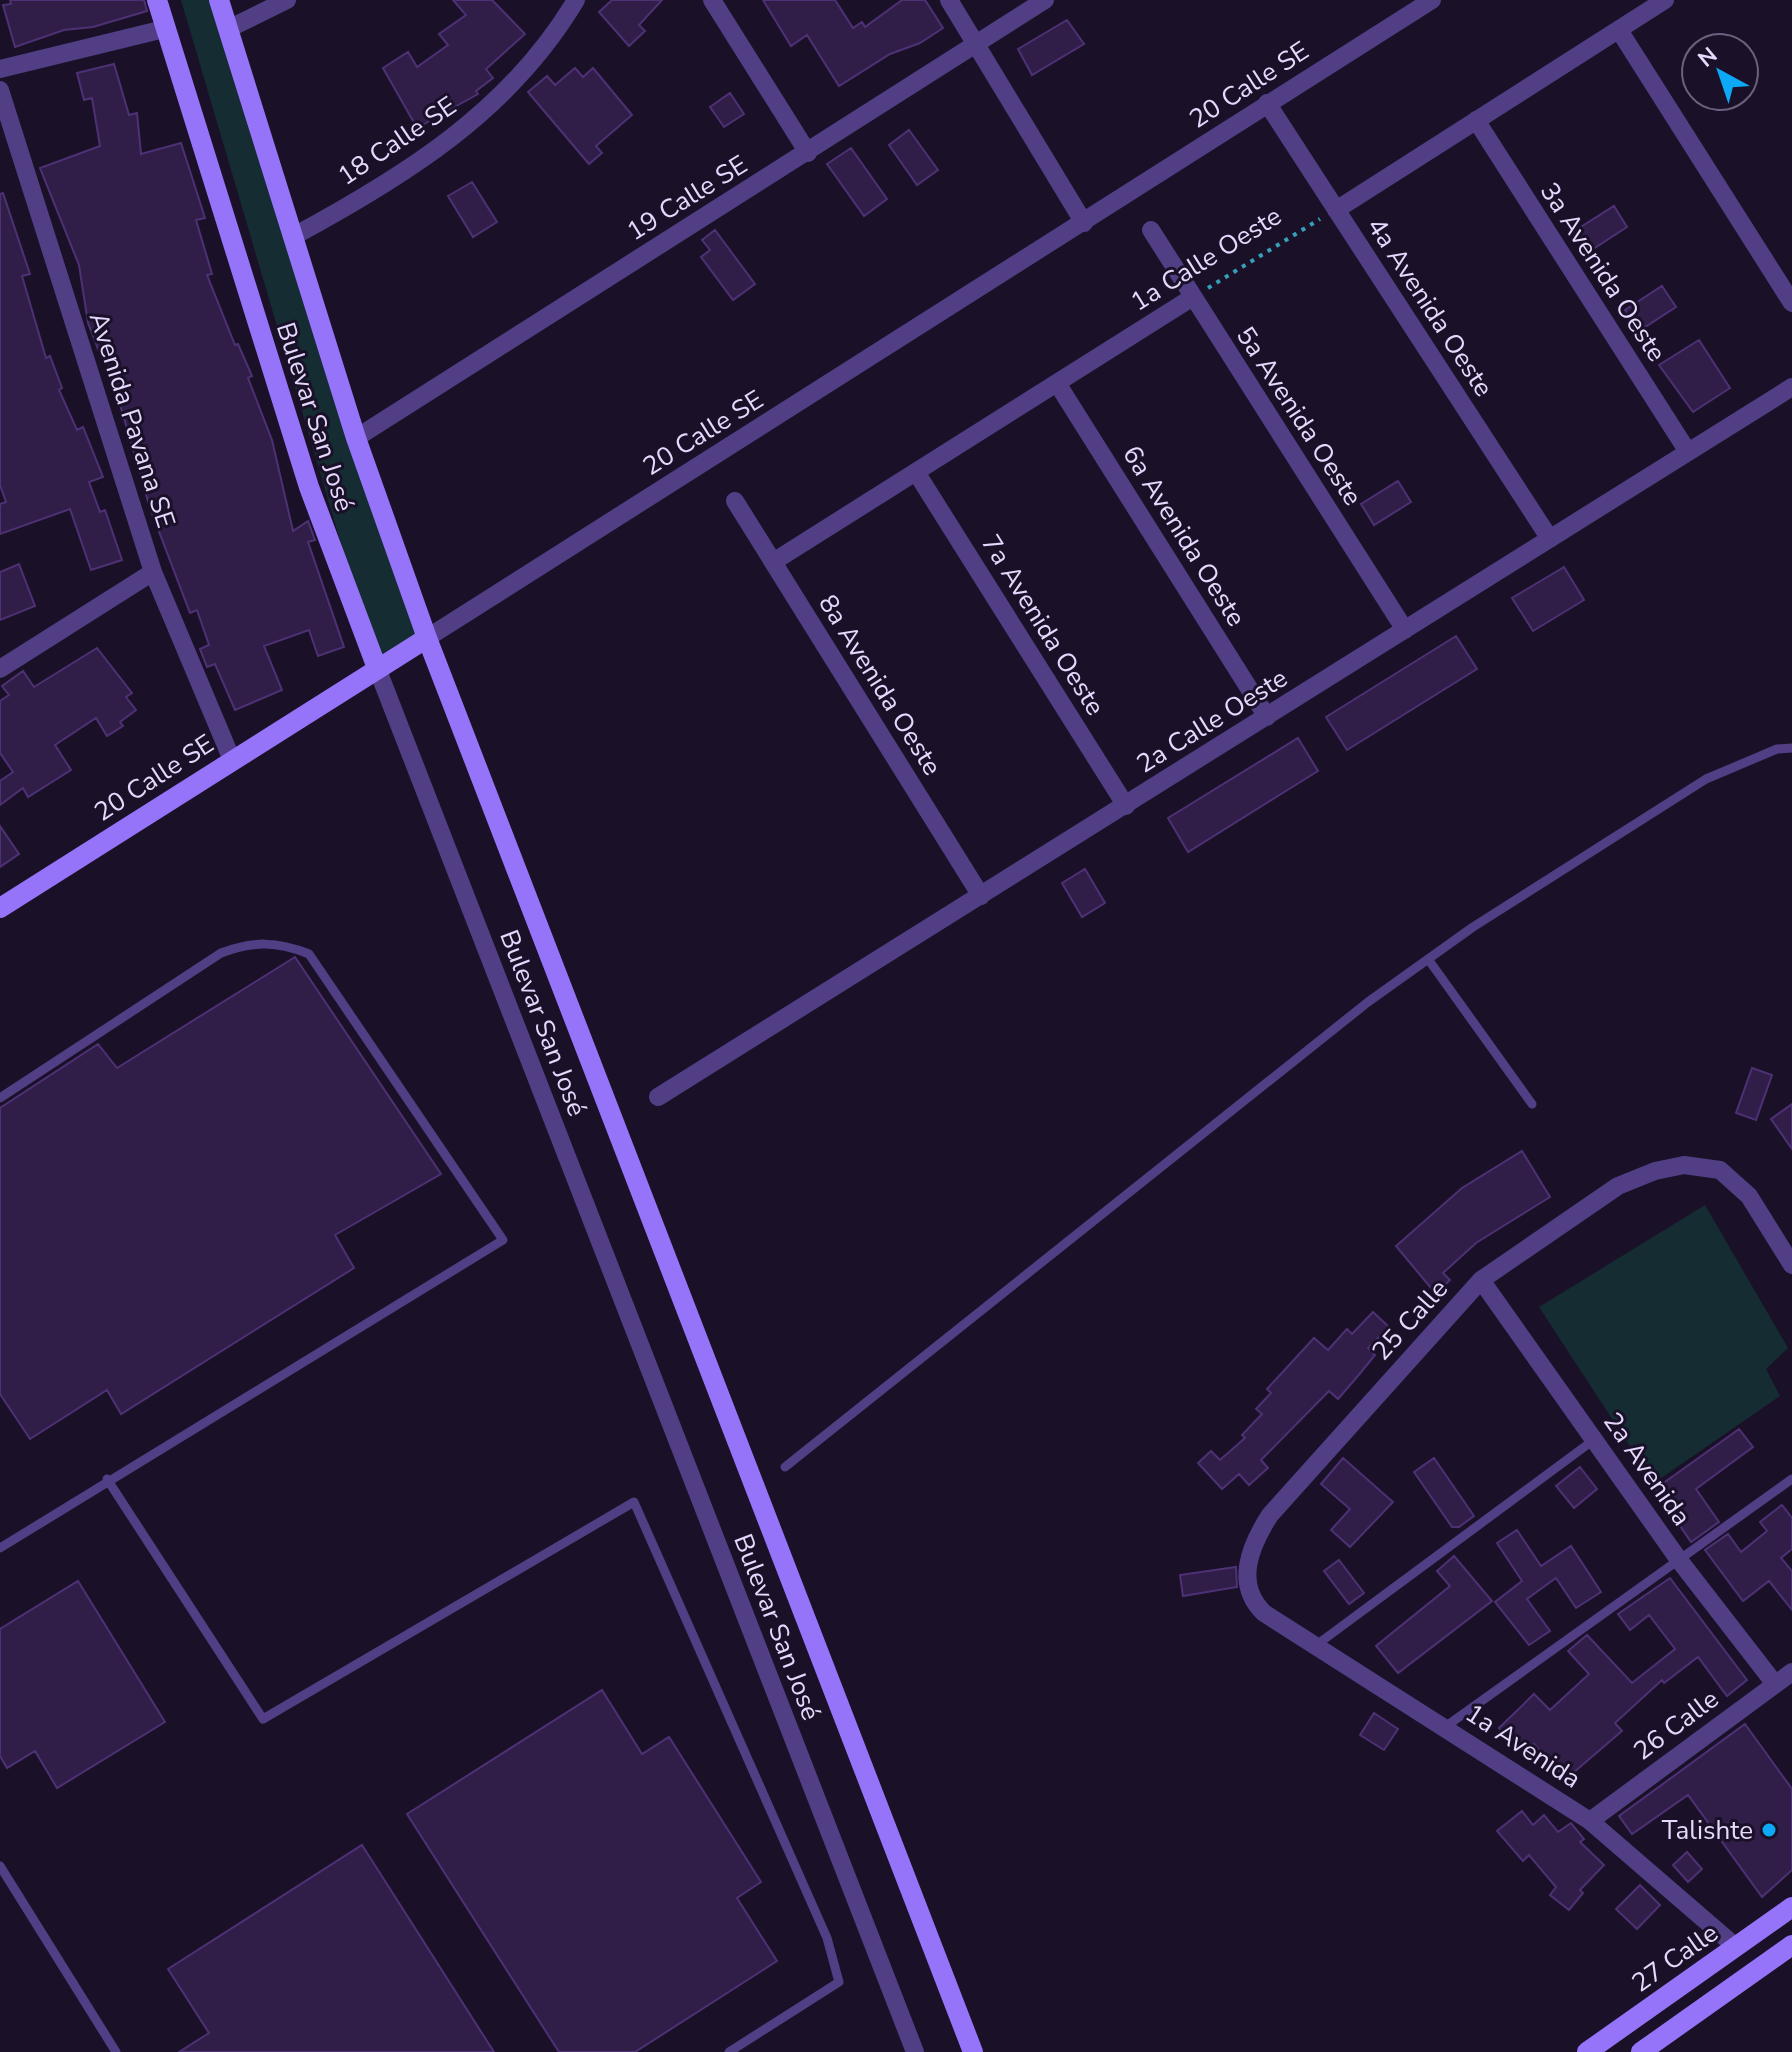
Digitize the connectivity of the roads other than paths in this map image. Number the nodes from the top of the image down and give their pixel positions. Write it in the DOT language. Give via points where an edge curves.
graph roads {
  1 [pos="157,0"];
  2 [pos="219,0"];
  3 [pos="287,0"];
  4 [pos="576,0"];
  5 [pos="712,0"];
  6 [pos="949,0"];
  7 [pos="1045,0"];
  8 [pos="1432,0"];
  9 [pos="1665,0"];
  10 [pos="164,29"];
  11 [pos="228,29"];
  12 [pos="1619,30"];
  13 [pos="977,43"];
  14 [pos="0,69"];
  15 [pos="0,90"];
  16 [pos="1267,103"];
  17 [pos="1476,120"];
  18 [pos="808,153"];
  19 [pos="1336,210"];
  20 [pos="1084,223"];
  21 [pos="1151,230"];
  22 [pos="294,236"];
  23 [pos="1193,297"];
  24 [pos="1792,303"];
  25 [pos="1057,383"];
  26 [pos="1792,387"];
  27 [pos="356,438"];
  28 [pos="1688,452"];
  29 [pos="916,472"];
  30 [pos="735,501"];
  31 [pos="1550,539"];
  32 [pos="773,562"];
  33 [pos="153,572"];
  34 [pos="1405,630"];
  35 [pos="427,638"];
  36 [pos="377,668"];
  37 [pos="0,669"];
  38 [pos="1267,717"];
  39 [pos="1792,748"];
  40 [pos="232,760"];
  41 [pos="1126,806"];
  42 [pos="981,896"];
  43 [pos="0,908"];
  44 [pos="1428,959"];
  45 [pos="658,1097"];
  46 [pos="0,1098"];
  47 [pos="1532,1104"];
  48 [pos="1792,1265"];
  49 [pos="1481,1280"];
  50 [pos="1595,1439"];
  51 [pos="785,1467"];
  52 [pos="107,1479"];
  53 [pos="1792,1479"];
  54 [pos="0,1548"];
  55 [pos="1679,1560"];
  56 [pos="1264,1613"];
  57 [pos="1315,1646"];
  58 [pos="1792,1672"];
  59 [pos="1775,1684"];
  60 [pos="1445,1727"];
  61 [pos="1590,1821"];
  62 [pos="0,1866"];
  63 [pos="1792,1907"];
  64 [pos="1792,1945"];
  65 [pos="1736,1947"];
  66 [pos="116,2052"];
  67 [pos="729,2052"];
  68 [pos="915,2052"];
  69 [pos="973,2052"];
  70 [pos="1587,2052"];
  71 [pos="1641,2052"];
  1 -- 10 [label="street, Bulevar San José"];
  2 -- 11 [label="street, Bulevar San José"];
  3 -- 11 [label="street"];
  4 -- 22 [label="street, 18 Calle SE" via="553,38 478,119 429,157"];
  5 -- 18 [label="street"];
  6 -- 13 [label="street"];
  7 -- 13 [label="street, 19 Calle SE"];
  8 -- 16 [label="street, 20 Calle SE"];
  9 -- 12 [label="street"];
  10 -- 14 [label="street"];
  10 -- 36 [label="street, Bulevar San José" via="309,487"];
  11 -- 22 [label="street, Bulevar San José"];
  12 -- 17 [label="street"];
  12 -- 24 [label="street"];
  13 -- 18 [label="street, 19 Calle SE"];
  13 -- 20 [label="street"];
  15 -- 33 [label="street, Avenida Pavana SE"];
  16 -- 19 [label="street, 4a Avenida Oeste"];
  16 -- 20 [label="street, 20 Calle SE"];
  17 -- 19 [label="street"];
  17 -- 28 [label="street, 3a Avenida Oeste"];
  18 -- 27 [label="street, 19 Calle SE"];
  19 -- 31 [label="street, 4a Avenida Oeste"];
  20 -- 35 [label="street, 20 Calle SE"];
  21 -- 23 [label="street, 5a Avenida Oeste"];
  22 -- 27 [label="street, Bulevar San José"];
  23 -- 25 [label="street, 1a Calle Oeste"];
  23 -- 34 [label="street, 5a Avenida Oeste"];
  25 -- 29 [label="street, 1a Calle Oeste"];
  25 -- 38 [label="street, 6a Avenida Oeste"];
  26 -- 28 [label="street, 2a Calle Oeste"];
  27 -- 35 [label="street, Bulevar San José"];
  28 -- 31 [label="street, 2a Calle Oeste"];
  29 -- 32 [label="street, 1a Calle Oeste"];
  29 -- 41 [label="street, 7a Avenida Oeste"];
  30 -- 32 [label="street, 8a Avenida Oeste"];
  31 -- 34 [label="street, 2a Calle Oeste"];
  32 -- 42 [label="street, 8a Avenida Oeste"];
  33 -- 37 [label="street"];
  33 -- 40 [label="street, Avenida Pavana SE"];
  34 -- 38 [label="street, 2a Calle Oeste"];
  35 -- 36 [label="street, 20 Calle SE"];
  35 -- 69 [label="street, Bulevar San José"];
  36 -- 40 [label="street, 20 Calle SE"];
  36 -- 68 [label="street, Bulevar San José"];
  38 -- 41 [label="street, 2a Calle Oeste"];
  39 -- 44 [label="lane" via="1777,749 1706,779"];
  40 -- 43 [label="street, 20 Calle SE"];
  41 -- 42 [label="street, 2a Calle Oeste"];
  42 -- 45 [label="street, 2a Calle Oeste"];
  44 -- 47 [label="lane"];
  44 -- 51 [label="lane"];
  46 -- 52 [label="lane" via="221,953 245,944 282,943 309,954 503,1240"];
  48 -- 49 [label="street, 25 Calle" via="1749,1196 1720,1170 1684,1165 1618,1186"];
  49 -- 50 [label="street, 2a Avenida"];
  49 -- 56 [label="street, 25 Calle" via="1270,1515 1256,1537 1246,1583 1252,1601"];
  50 -- 55 [label="street, 2a Avenida"];
  50 -- 57 [label="lane"];
  52 -- 54 [label="lane"];
  52 -- 67 [label="lane" via="263,1719 634,1502 827,1938 839,1982"];
  53 -- 55 [label="lane"];
  55 -- 59 [label="street, 2a Avenida"];
  55 -- 60 [label="lane"];
  56 -- 57 [label="street, 1a Avenida"];
  57 -- 60 [label="street, 1a Avenida"];
  58 -- 59 [label="street, 26 Calle"];
  59 -- 61 [label="street, 26 Calle"];
  60 -- 61 [label="street, 1a Avenida"];
  61 -- 65 [label="street, 1a Avenida"];
  62 -- 66 [label="lane"];
  63 -- 65 [label="street, 27 Calle"];
  64 -- 71 [label="street"];
  65 -- 70 [label="street, 27 Calle"];
}
